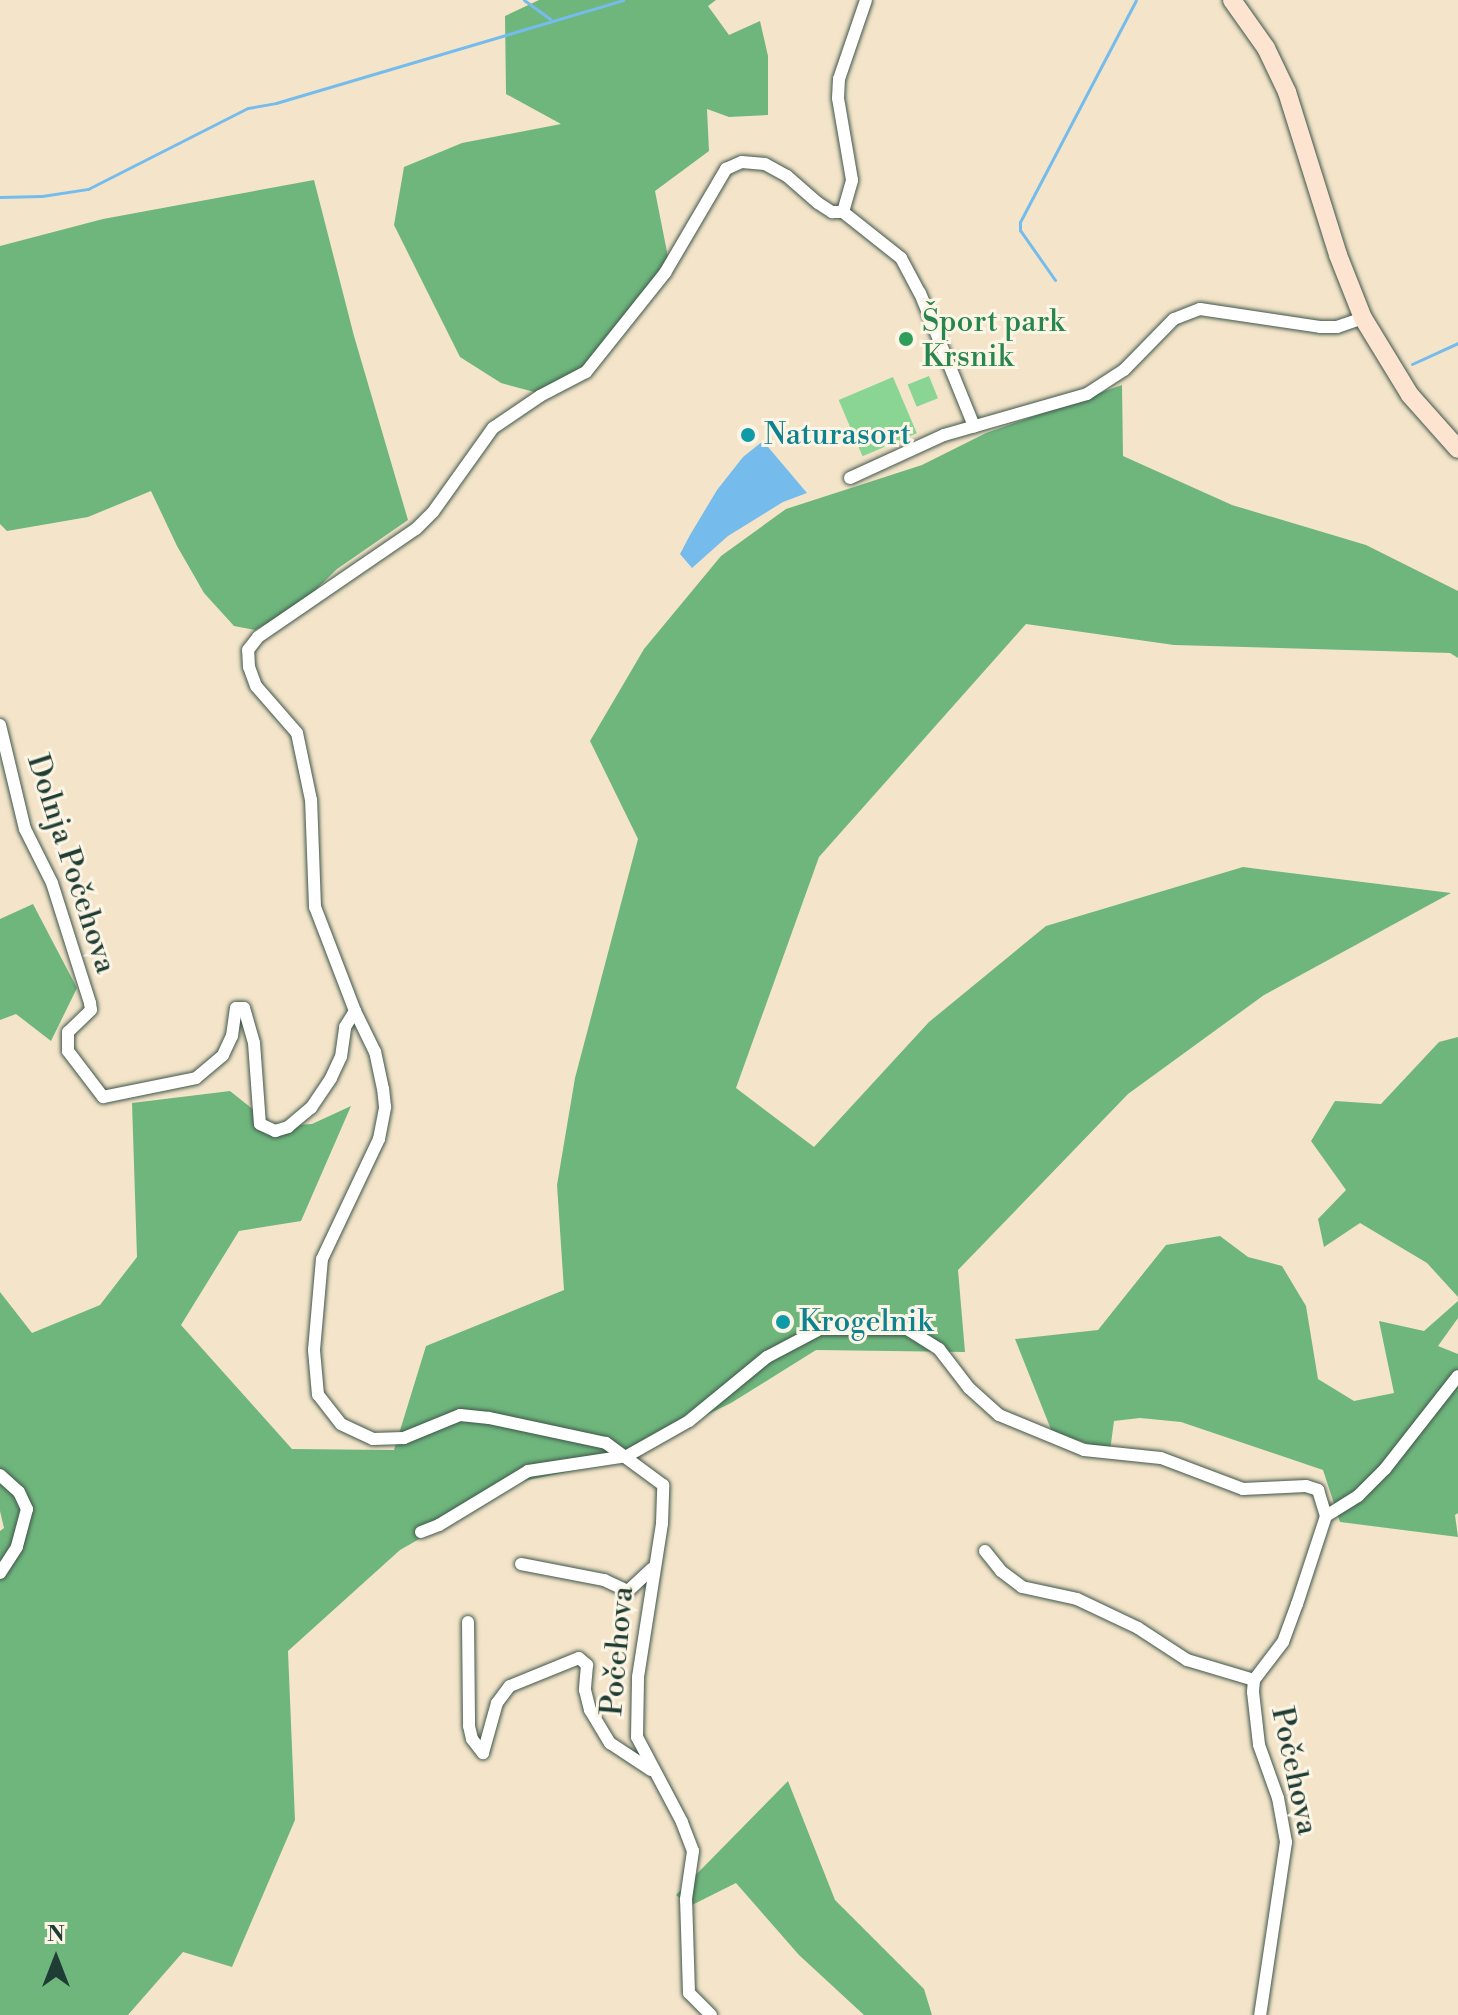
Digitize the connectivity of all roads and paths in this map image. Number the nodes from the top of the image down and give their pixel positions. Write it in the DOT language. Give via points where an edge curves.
graph roads {
  1 [pos="866,0"];
  2 [pos="1232,0"];
  3 [pos="843,212"];
  4 [pos="1363,318"];
  5 [pos="974,426"];
  6 [pos="1458,449"];
  7 [pos="850,478"];
  8 [pos="0,725"];
  9 [pos="355,1011"];
  10 [pos="1458,1376"];
  11 [pos="627,1456"];
  12 [pos="0,1475"];
  13 [pos="1326,1516"];
  14 [pos="421,1532"];
  15 [pos="985,1551"];
  16 [pos="521,1564"];
  17 [pos="652,1569"];
  18 [pos="0,1573"];
  19 [pos="468,1622"];
  20 [pos="1254,1680"];
  21 [pos="660,1780"];
  22 [pos="711,2015"];
  23 [pos="1260,2015"];
  1 -- 3 [label="street" via="839,79 852,180"];
  2 -- 4 [label="main road" via="1258,34 1287,92"];
  3 -- 5 [label="street" via="901,258"];
  3 -- 9 [label="street" via="832,212 765,164 742,162 726,169 665,273 586,372 493,428 416,529 250,646 249,667 256,686 297,733 311,800 315,907"];
  4 -- 5 [label="street" via="1320,327 1200,309 1174,319 1124,370 1087,394"];
  4 -- 6 [label="main road" via="1410,395"];
  5 -- 7 [label="street"];
  8 -- 9 [label="street, Dolnja Počehova" via="25,829 52,883 90,1003 91,1010 68,1032 68,1051 103,1097 196,1078 223,1055 236,1008 244,1008 256,1056 260,1124 275,1131 288,1127 311,1108 331,1078 341,1057 345,1027"];
  9 -- 11 [label="street" via="378,1062 385,1107 379,1139 322,1259 314,1350 318,1395 341,1424 373,1439 404,1438 460,1415 606,1443"];
  10 -- 13 [label="street" via="1385,1469 1358,1496"];
  11 -- 13 [label="street" via="689,1421 767,1357 820,1329 907,1329 939,1349 969,1388 999,1415 1084,1450 1161,1458 1243,1489 1306,1486 1318,1490"];
  11 -- 14 [label="street" via="528,1471"];
  11 -- 17 [label="street, Počehova" via="663,1485 665,1493"];
  12 -- 18 [label="street" via="19,1492 27,1509 17,1547"];
  13 -- 20 [label="street, Počehova" via="1283,1642"];
  15 -- 20 [label="street, Počehova" via="1022,1587 1077,1599 1138,1628 1187,1660"];
  16 -- 17 [label="street, Počehova" via="604,1580 628,1591"];
  17 -- 21 [label="street, Počehova" via="635,1715 637,1737"];
  19 -- 21 [label="street, Počehova" via="469,1726 483,1753 497,1703 510,1686 579,1658 586,1661 590,1710 610,1743 645,1763"];
  20 -- 23 [label="street, Počehova" via="1259,1745 1278,1798 1286,1842"];
  21 -- 22 [label="street, Počehova" via="693,1851 686,1899 689,1993"];
}
